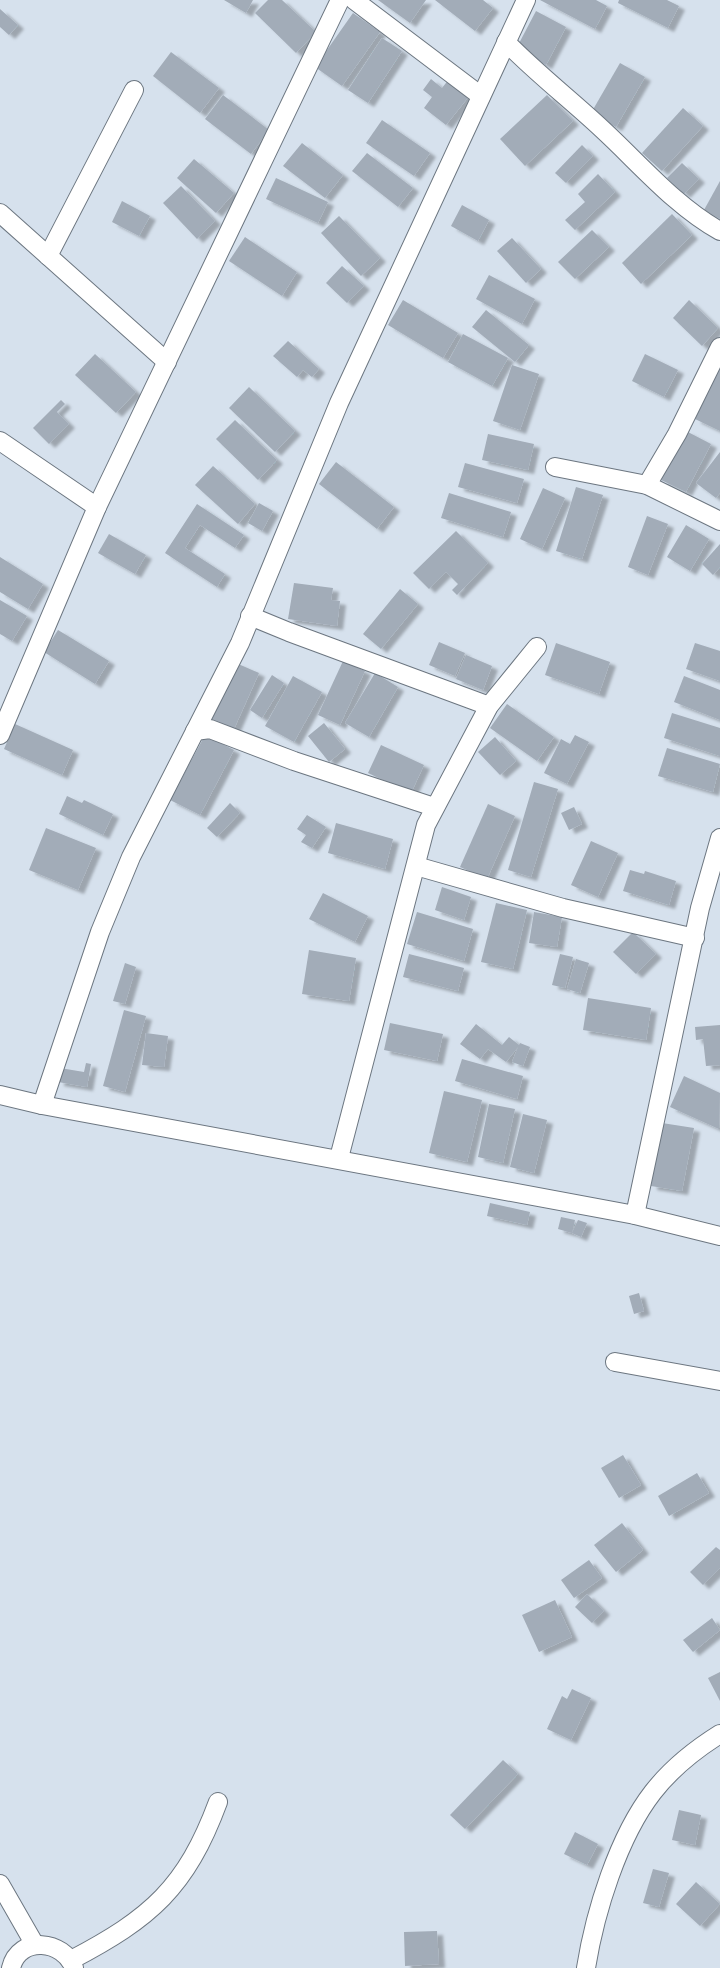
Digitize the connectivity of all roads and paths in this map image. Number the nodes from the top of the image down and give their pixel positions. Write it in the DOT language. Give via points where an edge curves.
graph roads {
  1 [pos="340,0"];
  2 [pos="354,0"];
  3 [pos="526,0"];
  4 [pos="506,42"];
  5 [pos="134,90"];
  6 [pos="481,96"];
  7 [pos="0,213"];
  8 [pos="720,231"];
  9 [pos="48,256"];
  10 [pos="720,347"];
  11 [pos="168,362"];
  12 [pos="0,441"];
  13 [pos="555,467"];
  14 [pos="647,485"];
  15 [pos="97,507"];
  16 [pos="720,521"];
  17 [pos="250,616"];
  18 [pos="537,647"];
  19 [pos="489,706"];
  20 [pos="195,731"];
  21 [pos="0,735"];
  22 [pos="434,807"];
  23 [pos="720,838"];
  24 [pos="416,866"];
  25 [pos="695,938"];
  26 [pos="0,1095"];
  27 [pos="42,1105"];
  28 [pos="339,1158"];
  29 [pos="635,1215"];
  30 [pos="720,1236"];
  31 [pos="615,1362"];
  32 [pos="720,1381"];
  33 [pos="720,1734"];
  34 [pos="218,1802"];
  35 [pos="0,1884"];
  36 [pos="35,1945"];
  37 [pos="72,1964"];
  38 [pos="11,1968"];
  39 [pos="586,1968"];
  1 -- 11 [label="street"];
  2 -- 6 [label="street"];
  3 -- 4 [label="street"];
  4 -- 6 [label="street"];
  4 -- 8 [label="street" via="634,161 705,223"];
  5 -- 9 [label="street"];
  6 -- 17 [label="street" via="339,403"];
  7 -- 9 [label="street"];
  9 -- 11 [label="street"];
  10 -- 14 [label="street" via="678,435"];
  11 -- 15 [label="street"];
  12 -- 15 [label="street"];
  13 -- 14 [label="street"];
  14 -- 16 [label="street"];
  15 -- 21 [label="street"];
  17 -- 19 [label="street"];
  17 -- 20 [label="street"];
  18 -- 19 [label="street"];
  19 -- 22 [label="street"];
  20 -- 22 [label="street" via="210,729"];
  20 -- 27 [label="street" via="131,857 100,932"];
  22 -- 24 [label="street"];
  23 -- 25 [label="street"];
  24 -- 25 [label="street" via="563,908"];
  24 -- 28 [label="street"];
  25 -- 29 [label="street"];
  26 -- 27 [label="street"];
  27 -- 28 [label="street"];
  28 -- 29 [label="street"];
  29 -- 30 [label="street"];
  31 -- 32 [label="street"];
  33 -- 39 [label="street" via="653,1792 636,1821 601,1899"];
  34 -- 37 [label="street" via="203,1842 181,1878 150,1911"];
  35 -- 36 [label="street"];
  36 -- 37 [label="street" via="55,1947"];
  36 -- 38 [label="street" via="22,1952"];
}
